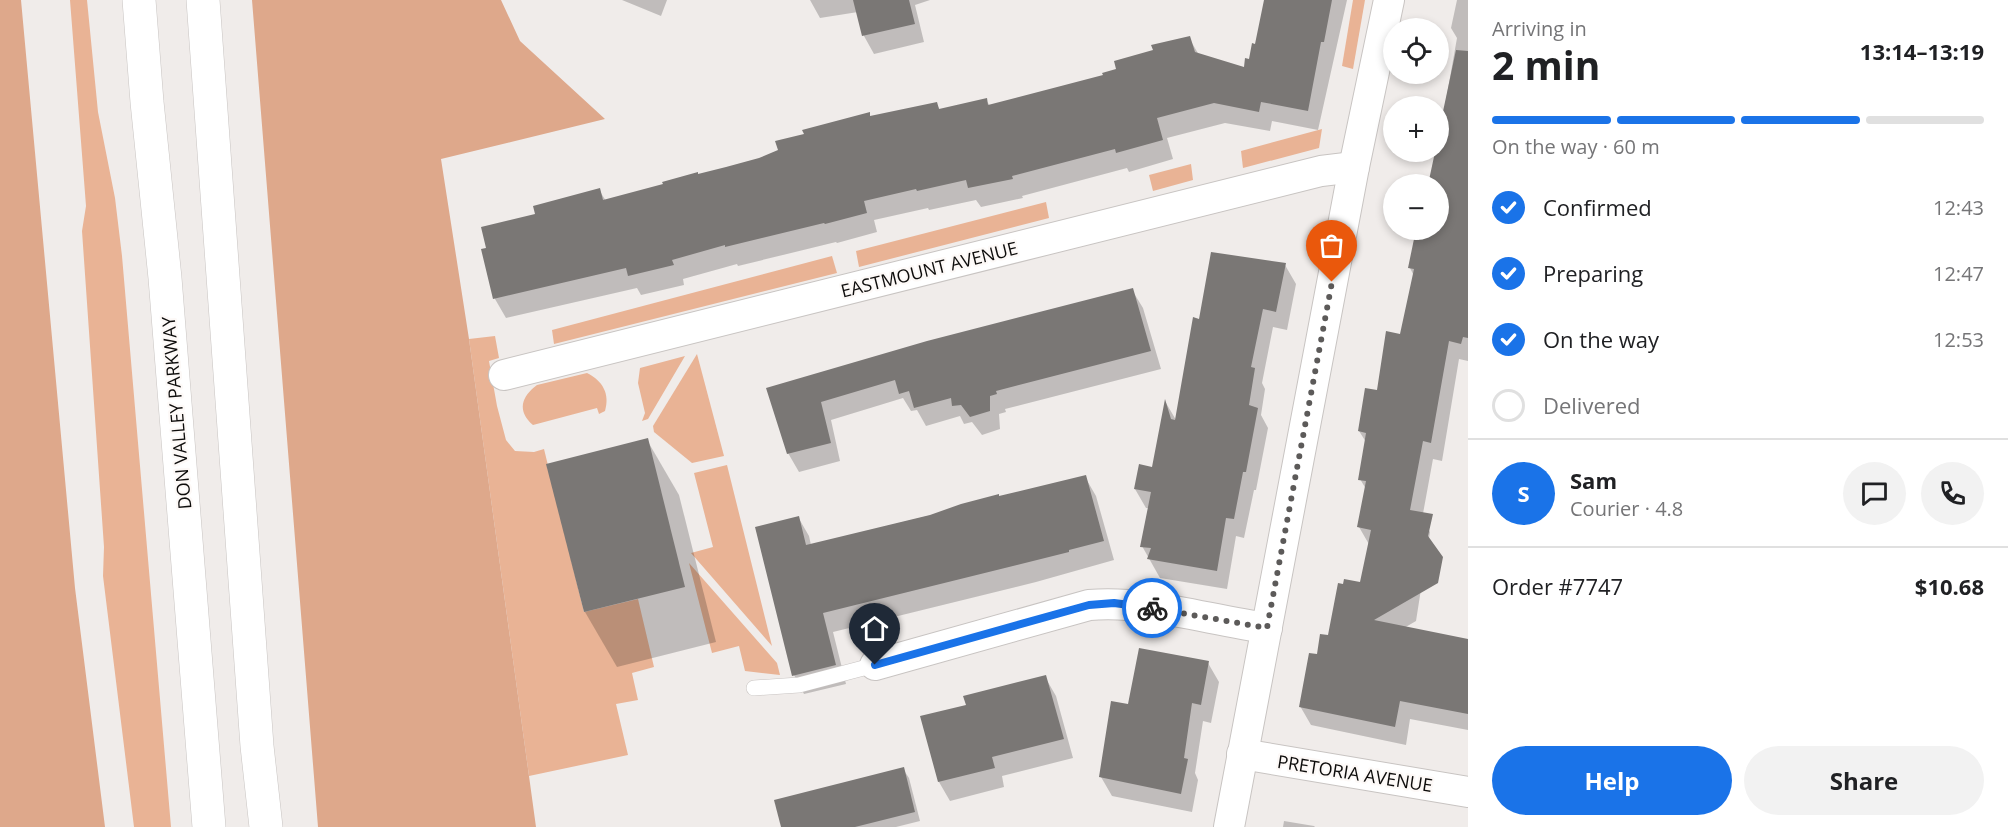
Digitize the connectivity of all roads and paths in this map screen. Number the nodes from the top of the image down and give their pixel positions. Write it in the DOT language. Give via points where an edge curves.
graph roads {
  1 [pos="139,0"];
  2 [pos="203,0"];
  3 [pos="1389,0"];
  4 [pos="1354,167"];
  5 [pos="504,375"];
  6 [pos="1267,628"];
  7 [pos="875,665"];
  8 [pos="754,688"];
  9 [pos="1242,754"];
  10 [pos="1468,792"];
  11 [pos="208,827"];
  12 [pos="266,827"];
  13 [pos="1229,827"];
  1 -- 11 [label="highway, DON VALLEY PARKWAY"];
  2 -- 12 [label="highway"];
  3 -- 4 [label="street"];
  4 -- 5 [label="street, EASTMOUNT AVENUE" via="1321,171"];
  4 -- 6 [label="street"];
  6 -- 7 [label="street" via="1153,608 1114,603 1089,605"];
  6 -- 9 [label="street"];
  7 -- 8 [label="lane" via="798,685"];
  9 -- 10 [label="street, PRETORIA AVENUE"];
  9 -- 13 [label="street"];
}
